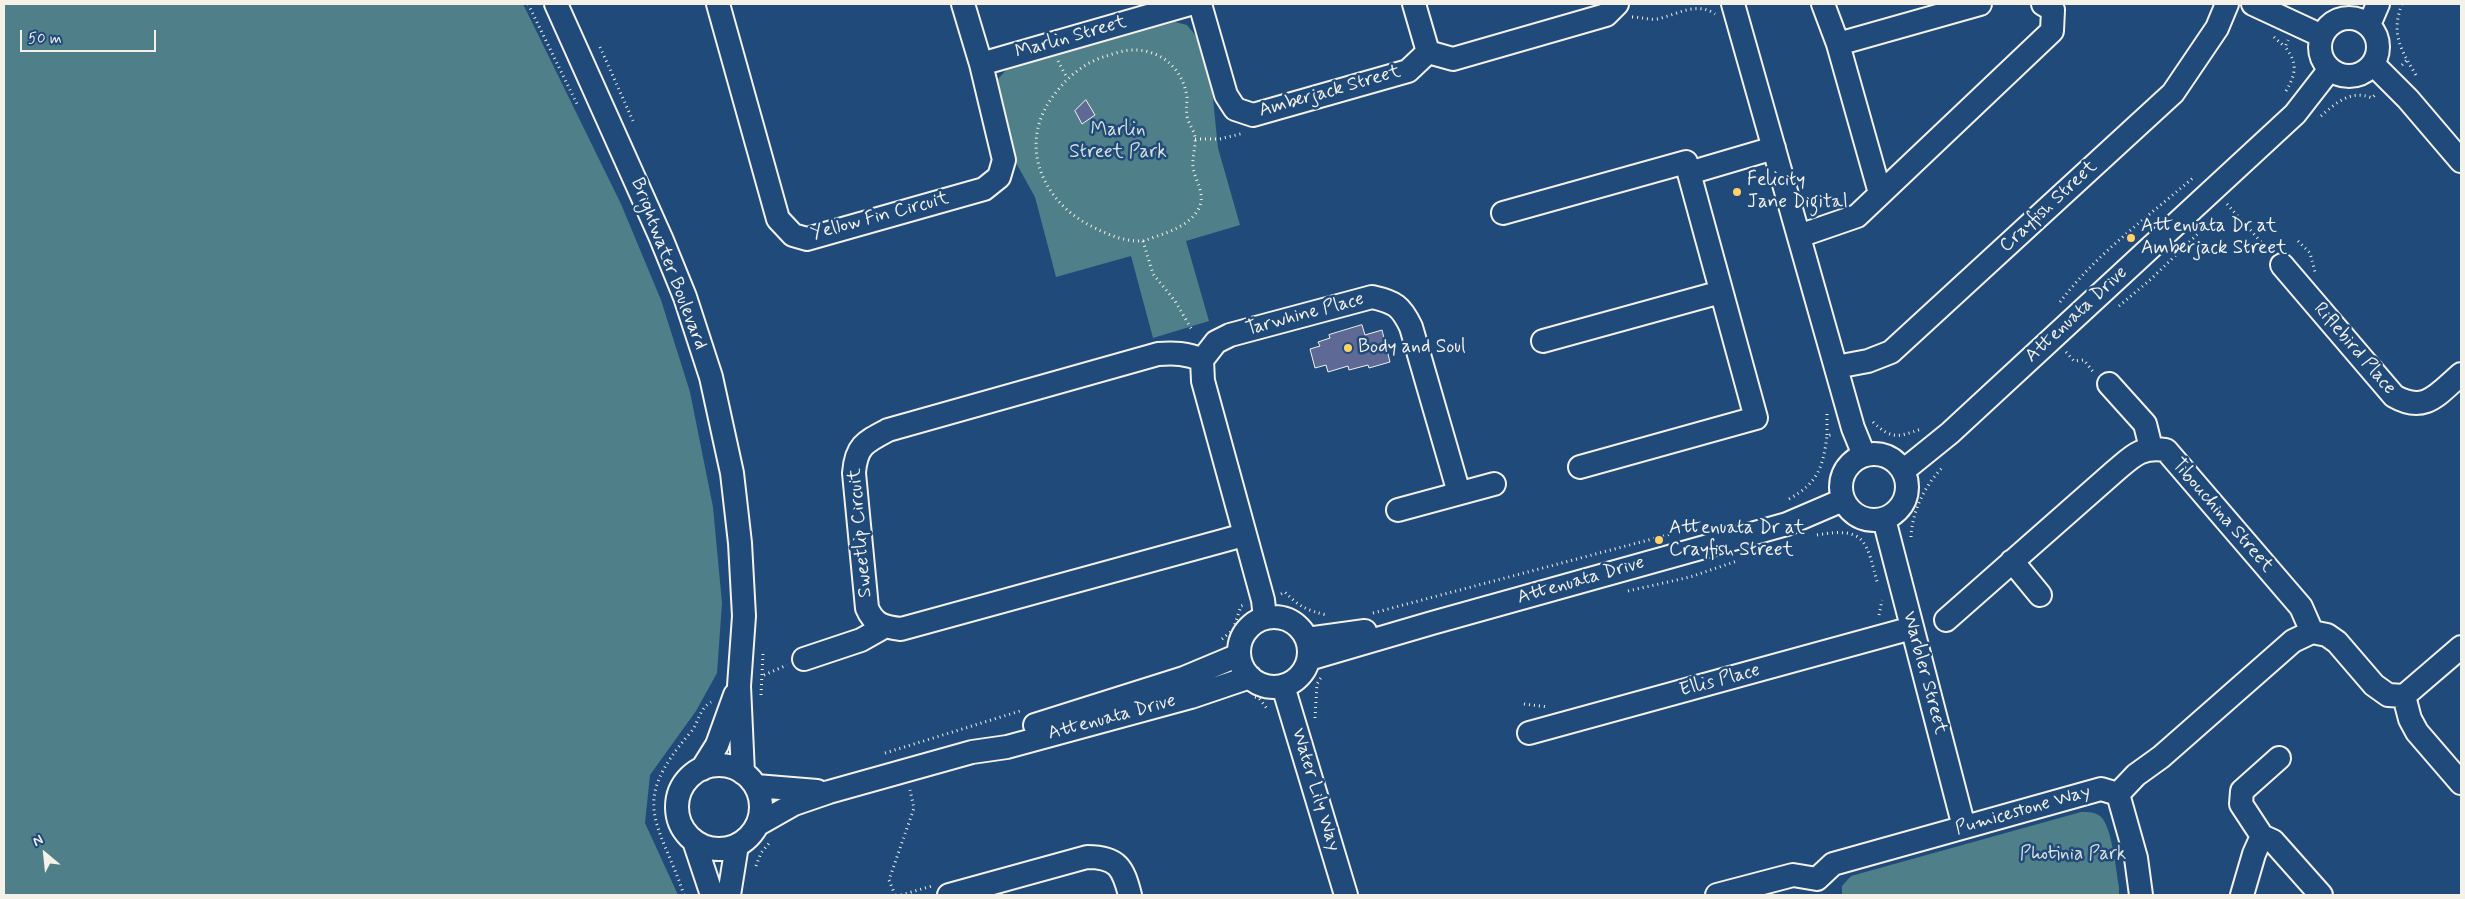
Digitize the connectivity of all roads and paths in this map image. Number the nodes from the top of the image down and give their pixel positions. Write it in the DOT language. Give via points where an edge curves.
graph roads {
  1 [pos="528,4"];
  2 [pos="556,4"];
  3 [pos="718,4"];
  4 [pos="963,4"];
  5 [pos="1190,4"];
  6 [pos="1200,4"];
  7 [pos="1414,4"];
  8 [pos="1823,4"];
  9 [pos="1980,4"];
  10 [pos="2043,4"];
  11 [pos="2227,4"];
  12 [pos="2253,4"];
  13 [pos="2378,4"];
  14 [pos="2402,4"];
  15 [pos="1726,10"];
  16 [pos="1620,12"];
  17 [pos="2369,25"];
  18 [pos="2322,36"];
  19 [pos="2288,40"];
  20 [pos="598,44"];
  21 [pos="1838,44"];
  22 [pos="1428,52"];
  23 [pos="981,64"];
  24 [pos="2373,64"];
  25 [pos="2330,69"];
  26 [pos="2419,81"];
  27 [pos="2377,92"];
  28 [pos="2281,98"];
  29 [pos="578,108"];
  30 [pos="2314,123"];
  31 [pos="636,128"];
  32 [pos="1248,132"];
  33 [pos="1195,140"];
  34 [pos="1774,148"];
  35 [pos="2461,160"];
  36 [pos="2201,171"];
  37 [pos="1689,173"];
  38 [pos="1880,193"];
  39 [pos="2234,197"];
  40 [pos="2227,203"];
  41 [pos="2223,207"];
  42 [pos="1504,213"];
  43 [pos="2213,218"];
  44 [pos="1799,236"];
  45 [pos="1143,241"];
  46 [pos="2298,241"];
  47 [pos="2282,265"];
  48 [pos="2316,278"];
  49 [pos="1721,292"];
  50 [pos="2057,306"];
  51 [pos="2116,309"];
  52 [pos="1192,330"];
  53 [pos="1543,340"];
  54 [pos="2070,348"];
  55 [pos="2066,352"];
  56 [pos="2059,358"];
  57 [pos="1202,360"];
  58 [pos="1836,367"];
  59 [pos="2461,374"];
  60 [pos="2102,380"];
  61 [pos="1827,410"];
  62 [pos="1867,424"];
  63 [pos="1923,428"];
  64 [pos="1835,434"];
  65 [pos="1827,436"];
  66 [pos="2151,448"];
  67 [pos="1864,456"];
  68 [pos="1949,461"];
  69 [pos="1580,467"];
  70 [pos="1903,471"];
  71 [pos="1494,484"];
  72 [pos="1459,493"];
  73 [pos="1843,500"];
  74 [pos="1784,502"];
  75 [pos="1398,510"];
  76 [pos="1884,519"];
  77 [pos="1679,533"];
  78 [pos="1244,535"];
  79 [pos="1810,537"];
  80 [pos="1910,544"];
  81 [pos="1744,558"];
  82 [pos="2012,561"];
  83 [pos="1624,592"];
  84 [pos="1279,595"];
  85 [pos="2040,595"];
  86 [pos="1241,606"];
  87 [pos="1367,614"];
  88 [pos="1332,616"];
  89 [pos="1878,617"];
  90 [pos="1265,618"];
  91 [pos="1946,620"];
  92 [pos="884,627"];
  93 [pos="1912,628"];
  94 [pos="2312,632"];
  95 [pos="1216,644"];
  96 [pos="763,646"];
  97 [pos="2461,647"];
  98 [pos="1239,656"];
  99 [pos="1313,657"];
  100 [pos="804,659"];
  101 [pos="1250,677"];
  102 [pos="739,686"];
  103 [pos="1283,686"];
  104 [pos="714,695"];
  105 [pos="2404,696"];
  106 [pos="760,702"];
  107 [pos="1524,704"];
  108 [pos="1028,709"];
  109 [pos="1552,709"];
  110 [pos="1315,720"];
  111 [pos="1529,733"];
  112 [pos="972,752"];
  113 [pos="878,755"];
  114 [pos="2279,758"];
  115 [pos="702,769"];
  116 [pos="905,772"];
  117 [pos="750,779"];
  118 [pos="2461,783"];
  119 [pos="829,792"];
  120 [pos="2118,794"];
  121 [pos="757,825"];
  122 [pos="1964,827"];
  123 [pos="2262,836"];
  124 [pos="694,841"];
  125 [pos="736,845"];
  126 [pos="1819,887"];
  127 [pos="686,895"];
  128 [pos="712,895"];
  129 [pos="729,895"];
  130 [pos="895,895"];
  131 [pos="949,895"];
  132 [pos="1130,895"];
  133 [pos="1346,895"];
  134 [pos="1717,895"];
  135 [pos="2141,895"];
  136 [pos="2242,895"];
  137 [pos="2321,895"];
  1 -- 29 [label="path"];
  2 -- 102 [label="street, Brightwater Boulevard" via="661,238 685,297 711,377 732,473 740,544 744,616"];
  3 -- 23 [label="street, Yellow Fin Circuit" via="778,219 793,235 807,239 984,190 999,177 1004,160"];
  4 -- 23 [label="street, Yellow Fin Circuit"];
  5 -- 23 [label="street, Marlin Street"];
  6 -- 22 [label="street, Amberjack Street" via="1226,95 1235,109 1253,115 1408,71"];
  7 -- 22 [label="street"];
  8 -- 21 [label="street"];
  9 -- 21 [label="street"];
  10 -- 38 [label="street" via="2052,10 2052,31"];
  11 -- 58 [label="street, Crayfish Street" via="2217,28 2173,93 1891,352 1868,361"];
  12 -- 18 [label="street"];
  13 -- 17 [label="street"];
  14 -- 26 [label="path" via="2396,33 2400,48"];
  15 -- 16 [label="path" via="1698,8 1656,19 1632,17"];
  15 -- 34 [label="street"];
  16 -- 22 [label="street" via="1453,59"];
  17 -- 18 [label="street" via="2361,20 2343,18 2327,28"];
  17 -- 24 [label="street" via="2377,40"];
  18 -- 25 [label="street" via="2321,54"];
  19 -- 28 [label="path" via="2285,47 2296,67"];
  20 -- 31 [label="path"];
  21 -- 38 [label="street"];
  24 -- 25 [label="street" via="2352,75"];
  24 -- 35 [label="street"];
  25 -- 70 [label="street, Attenuata Drive" via="2295,114 1957,427"];
  27 -- 30 [label="path" via="2372,98 2364,94 2353,95 2339,101"];
  32 -- 33 [label="path" via="1220,140"];
  33 -- 45 [label="path" via="1193,168 1201,191 1198,210 1180,227"];
  33 -- 45 [label="path" via="1187,114 1184,84 1177,70 1154,53 1135,50 1094,60 1067,78 1041,114 1036,134 1037,157 1049,191 1093,228 1120,238"];
  34 -- 37 [label="street"];
  34 -- 44 [label="street"];
  36 -- 50 [label="path" via="2090,268"];
  37 -- 42 [label="street" via="1686,162"];
  37 -- 49 [label="street"];
  38 -- 44 [label="street" via="1856,216"];
  39 -- 40 [label="path"];
  40 -- 41 [label="path"];
  40 -- 47 [label="path"];
  43 -- 51 [label="path"];
  44 -- 58 [label="street"];
  45 -- 52 [label="path" via="1153,274 1175,301"];
  46 -- 48 [label="path" via="2310,253"];
  47 -- 59 [label="street, Riflebird Place" via="2394,396 2406,404 2421,404 2433,398"];
  49 -- 53 [label="street"];
  49 -- 69 [label="street" via="1756,418"];
  54 -- 55 [label="path"];
  55 -- 56 [label="path"];
  55 -- 60 [label="path" via="2074,361 2084,360"];
  57 -- 72 [label="street, Tarwhine Place" via="1216,342 1230,335 1372,297 1391,302 1404,312 1411,327"];
  57 -- 78 [label="street" via="1203,381"];
  57 -- 92 [label="street, Sweetlip Circuit" via="1175,353 1158,354 888,430 868,440 855,456 854,473 867,608 872,619"];
  58 -- 67 [label="street"];
  60 -- 66 [label="street" via="2145,424"];
  61 -- 65 [label="path"];
  62 -- 63 [label="path" via="1872,422 1885,434 1902,436"];
  64 -- 65 [label="path"];
  65 -- 74 [label="path" via="1824,461 1818,476 1800,494"];
  66 -- 82 [label="street, Tibouchina Street" via="2138,452"];
  66 -- 94 [label="street, Tibouchina Street" via="2166,450 2301,607"];
  67 -- 70 [label="street" via="1884,455"];
  67 -- 73 [label="street" via="1847,468 1842,478"];
  68 -- 80 [label="path" via="1924,491 1911,528"];
  70 -- 76 [label="street" via="1908,486 1906,496 1894,514"];
  71 -- 72 [label="street"];
  72 -- 75 [label="street"];
  73 -- 76 [label="street" via="1864,519"];
  73 -- 99 [label="street, Attenuata Drive" via="1787,524"];
  76 -- 93 [label="street, Warbler Street"];
  77 -- 87 [label="path"];
  78 -- 90 [label="street"];
  78 -- 92 [label="street" via="901,628"];
  79 -- 89 [label="path" via="1841,532 1852,532 1860,537 1871,559 1883,602"];
  81 -- 83 [label="path" via="1690,577"];
  82 -- 85 [label="street"];
  82 -- 91 [label="street, Tibouchina Street"];
  84 -- 88 [label="path" via="1286,592 1298,606"];
  86 -- 95 [label="path" via="1233,630"];
  90 -- 98 [label="street" via="1246,632 1240,643"];
  90 -- 99 [label="street" via="1290,620 1300,628"];
  92 -- 100 [label="street" via="860,640"];
  93 -- 111 [label="street, Ellis Place"];
  93 -- 122 [label="street, Warbler Street"];
  94 -- 105 [label="street" via="2327,635 2337,642 2374,685 2388,695"];
  94 -- 120 [label="street, Pumicestone Way" via="2293,641"];
  96 -- 106 [label="path" via="764,675"];
  97 -- 105 [label="street"];
  98 -- 101 [label="street"];
  98 -- 112 [label="street, Attenuata Drive" via="1184,678 1014,731"];
  99 -- 103 [label="street" via="1300,676"];
  99 -- 110 [label="path" via="1317,684"];
  101 -- 103 [label="street" via="1271,687"];
  101 -- 112 [label="street, Attenuata Drive" via="1191,697 1007,747"];
  102 -- 115 [label="street, Brightwater Boulevard" via="717,745"];
  102 -- 117 [label="street, Brightwater Boulevard"];
  103 -- 133 [label="street, Water Lily Way"];
  104 -- 127 [label="path" via="662,771 653,797 654,817"];
  105 -- 118 [label="street" via="2417,732"];
  107 -- 109 [label="path" via="1544,705"];
  108 -- 113 [label="path"];
  112 -- 116 [label="street, Attenuata Drive"];
  114 -- 123 [label="street" via="2242,791 2241,804"];
  115 -- 117 [label="street" via="723,765"];
  115 -- 124 [label="street" via="682,786 678,799 677,812 681,824"];
  116 -- 119 [label="street, Attenuata Drive"];
  116 -- 130 [label="path" via="914,808 889,880"];
  117 -- 119 [label="street, Attenuata Drive"];
  117 -- 121 [label="street" via="760,796 761,811"];
  119 -- 121 [label="street, Attenuata Drive" via="794,804"];
  120 -- 122 [label="street, Pumicestone Way" via="2101,789"];
  120 -- 135 [label="street" via="2136,858"];
  121 -- 125 [label="street"];
  122 -- 126 [label="street, Pumicestone Way" via="1833,864"];
  123 -- 136 [label="street"];
  123 -- 137 [label="street" via="2273,841"];
  124 -- 125 [label="street" via="718,849"];
  124 -- 128 [label="street"];
  125 -- 129 [label="street"];
  126 -- 134 [label="street, Pumicestone Way" via="1793,876"];
  131 -- 132 [label="street" via="1087,858 1115,862 1124,874"];
}
